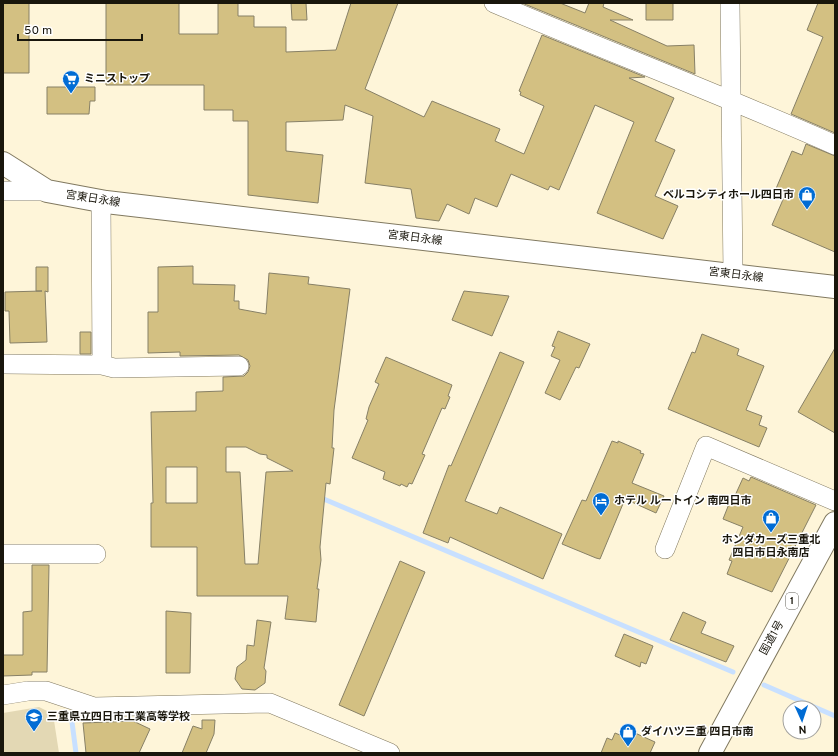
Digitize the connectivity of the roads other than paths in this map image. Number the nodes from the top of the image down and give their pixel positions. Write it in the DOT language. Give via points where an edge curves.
graph roads {
  1 [pos="494,3"];
  2 [pos="730,3"];
  3 [pos="731,101"];
  4 [pos="835,145"];
  5 [pos="3,163"];
  6 [pos="3,191"];
  7 [pos="47,191"];
  8 [pos="101,200"];
  9 [pos="733,275"];
  10 [pos="835,287"];
  11 [pos="3,364"];
  12 [pos="102,364"];
  13 [pos="239,366"];
  14 [pos="835,501"];
  15 [pos="835,523"];
  16 [pos="665,549"];
  17 [pos="3,554"];
  18 [pos="96,554"];
  19 [pos="3,696"];
  20 [pos="390,753"];
  21 [pos="710,753"];
  1 -- 3 [label="street"];
  2 -- 3 [label="street"];
  3 -- 4 [label="street"];
  3 -- 9 [label="street"];
  5 -- 7 [label="main road, 宮東日永線"];
  6 -- 7 [label="street"];
  7 -- 8 [label="main road, 宮東日永線"];
  8 -- 9 [label="main road, 宮東日永線"];
  8 -- 12 [label="street"];
  9 -- 10 [label="main road, 宮東日永線"];
  11 -- 12 [label="street"];
  12 -- 13 [label="street" via="114,368"];
  14 -- 16 [label="street" via="706,446"];
  15 -- 21 [label="main road, 国道1号 / 1"];
  17 -- 18 [label="street"];
  19 -- 20 [label="street" via="46,691 94,707 270,703"];
}
